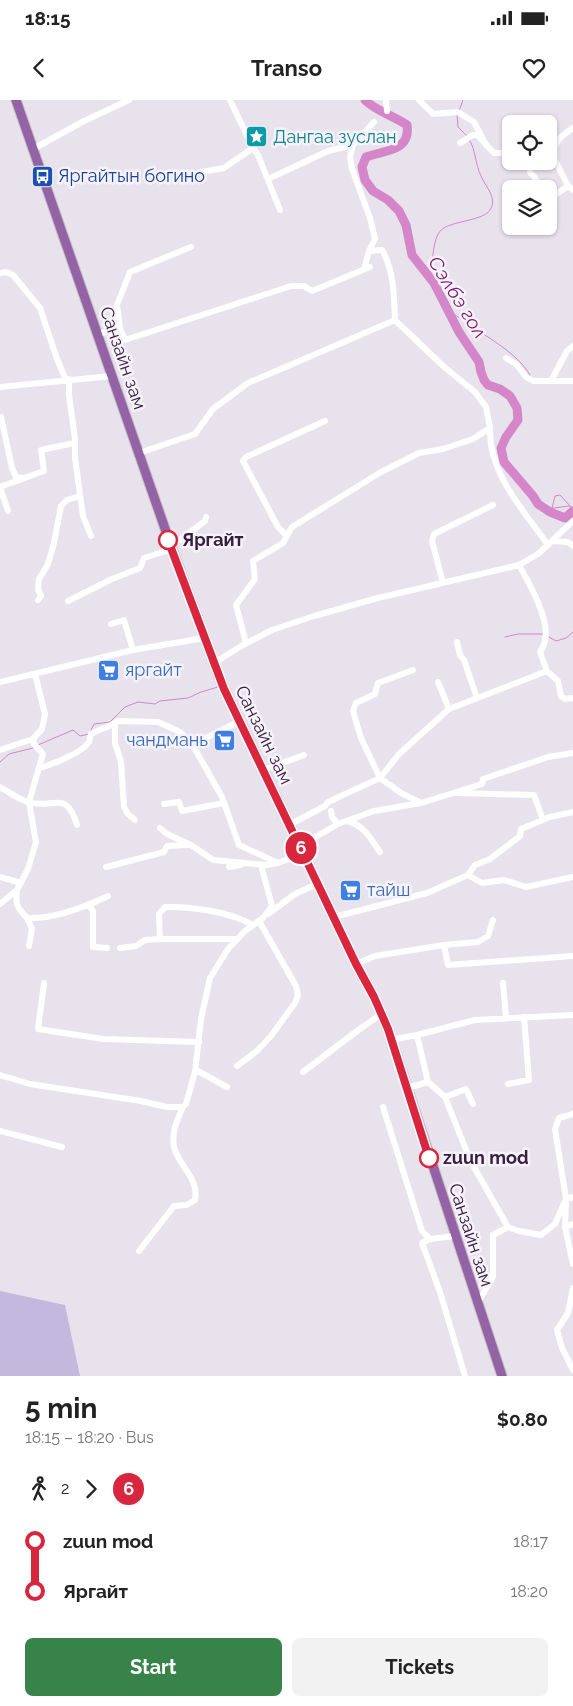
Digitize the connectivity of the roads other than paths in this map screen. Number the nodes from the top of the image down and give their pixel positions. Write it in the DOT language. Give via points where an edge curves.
graph roads {
  1 [pos="16,100"];
  2 [pos="130,100"];
  3 [pos="230,100"];
  4 [pos="386,100"];
  5 [pos="419,100"];
  6 [pos="387,111"];
  7 [pos="374,122"];
  8 [pos="573,128"];
  9 [pos="557,142"];
  10 [pos="460,143"];
  11 [pos="353,145"];
  12 [pos="486,145"];
  13 [pos="253,148"];
  14 [pos="33,149"];
  15 [pos="502,154"];
  16 [pos="557,164"];
  17 [pos="200,172"];
  18 [pos="530,172"];
  19 [pos="268,179"];
  20 [pos="536,180"];
  21 [pos="571,188"];
  22 [pos="557,193"];
  23 [pos="280,210"];
  24 [pos="191,248"];
  25 [pos="369,251"];
  26 [pos="0,273"];
  27 [pos="394,320"];
  28 [pos="120,328"];
  29 [pos="98,334"];
  30 [pos="573,346"];
  31 [pos="506,358"];
  32 [pos="112,376"];
  33 [pos="68,379"];
  34 [pos="551,381"];
  35 [pos="573,381"];
  36 [pos="0,386"];
  37 [pos="1,417"];
  38 [pos="325,421"];
  39 [pos="490,428"];
  40 [pos="74,443"];
  41 [pos="139,453"];
  42 [pos="24,478"];
  43 [pos="80,496"];
  44 [pos="493,505"];
  45 [pos="8,511"];
  46 [pos="206,517"];
  47 [pos="573,521"];
  48 [pos="90,536"];
  49 [pos="287,536"];
  50 [pos="551,543"];
  51 [pos="171,546"];
  52 [pos="573,546"];
  53 [pos="519,565"];
  54 [pos="443,583"];
  55 [pos="38,600"];
  56 [pos="68,601"];
  57 [pos="111,624"];
  58 [pos="204,638"];
  59 [pos="457,642"];
  60 [pos="246,643"];
  61 [pos="133,650"];
  62 [pos="214,663"];
  63 [pos="413,670"];
  64 [pos="547,671"];
  65 [pos="35,674"];
  66 [pos="0,682"];
  67 [pos="438,682"];
  68 [pos="477,698"];
  69 [pos="573,698"];
  70 [pos="449,709"];
  71 [pos="240,721"];
  72 [pos="115,724"];
  73 [pos="33,739"];
  74 [pos="192,742"];
  75 [pos="0,750"];
  76 [pos="573,753"];
  77 [pos="304,755"];
  78 [pos="38,768"];
  79 [pos="263,770"];
  80 [pos="380,778"];
  81 [pos="0,787"];
  82 [pos="454,793"];
  83 [pos="29,802"];
  84 [pos="224,803"];
  85 [pos="421,803"];
  86 [pos="164,804"];
  87 [pos="331,811"];
  88 [pos="573,812"];
  89 [pos="135,820"];
  90 [pos="542,820"];
  91 [pos="340,822"];
  92 [pos="77,825"];
  93 [pos="289,825"];
  94 [pos="160,828"];
  95 [pos="191,845"];
  96 [pos="301,850"];
  97 [pos="380,852"];
  98 [pos="278,863"];
  99 [pos="247,864"];
  100 [pos="261,865"];
  101 [pos="106,867"];
  102 [pos="229,868"];
  103 [pos="468,875"];
  104 [pos="0,877"];
  105 [pos="573,877"];
  106 [pos="20,883"];
  107 [pos="318,884"];
  108 [pos="17,890"];
  109 [pos="108,896"];
  110 [pos="0,904"];
  111 [pos="89,905"];
  112 [pos="334,917"];
  113 [pos="26,918"];
  114 [pos="261,919"];
  115 [pos="493,920"];
  116 [pos="253,925"];
  117 [pos="160,939"];
  118 [pos="237,939"];
  119 [pos="444,944"];
  120 [pos="29,946"];
  121 [pos="107,948"];
  122 [pos="120,948"];
  123 [pos="573,956"];
  124 [pos="356,964"];
  125 [pos="44,983"];
  126 [pos="502,983"];
  127 [pos="381,1014"];
  128 [pos="573,1015"];
  129 [pos="524,1017"];
  130 [pos="506,1018"];
  131 [pos="417,1035"];
  132 [pos="391,1040"];
  133 [pos="199,1042"];
  134 [pos="237,1066"];
  135 [pos="196,1070"];
  136 [pos="303,1072"];
  137 [pos="0,1075"];
  138 [pos="428,1082"];
  139 [pos="508,1084"];
  140 [pos="227,1087"];
  141 [pos="407,1088"];
  142 [pos="445,1098"];
  143 [pos="473,1104"];
  144 [pos="183,1107"];
  145 [pos="383,1107"];
  146 [pos="573,1114"];
  147 [pos="0,1131"];
  148 [pos="62,1147"];
  149 [pos="573,1197"];
  150 [pos="566,1199"];
  151 [pos="573,1224"];
  152 [pos="508,1227"];
  153 [pos="565,1227"];
  154 [pos="455,1236"];
  155 [pos="430,1239"];
  156 [pos="139,1250"];
  157 [pos="573,1264"];
  158 [pos="573,1288"];
  159 [pos="477,1305"];
  160 [pos="573,1370"];
  161 [pos="465,1376"];
  162 [pos="502,1376"];
  1 -- 14 [label="main road, Санзайн зам"];
  2 -- 14 [label="street"];
  3 -- 13 [label="street"];
  4 -- 6 [label="street"];
  5 -- 12 [label="street" via="433,114 458,112 474,122"];
  7 -- 11 [label="street"];
  8 -- 9 [label="street"];
  10 -- 12 [label="street" via="477,135"];
  11 -- 19 [label="street" via="328,151"];
  11 -- 25 [label="street" via="352,169 375,239"];
  12 -- 15 [label="street" via="494,153"];
  13 -- 17 [label="street" via="224,168"];
  13 -- 19 [label="street"];
  14 -- 29 [label="main road, Санзайн зам"];
  16 -- 21 [label="street"];
  18 -- 20 [label="street"];
  19 -- 23 [label="street"];
  21 -- 22 [label="street"];
  24 -- 28 [label="street" via="130,272 117,305"];
  25 -- 27 [label="street" via="382,250 388,261"];
  25 -- 28 [label="street" via="367,268 312,291 304,286 291,286 125,340"];
  26 -- 33 [label="street" via="13,275 40,308 56,359"];
  27 -- 39 [label="street" via="475,392 486,407"];
  27 -- 41 [label="street" via="248,383 212,409 194,434"];
  28 -- 29 [label="street"];
  29 -- 32 [label="main road, Санзайн зам"];
  30 -- 34 [label="street"];
  31 -- 34 [label="street" via="534,382"];
  32 -- 33 [label="street"];
  32 -- 41 [label="main road, Санзайн зам"];
  33 -- 36 [label="street"];
  33 -- 40 [label="street"];
  34 -- 35 [label="street"];
  37 -- 42 [label="street" via="12,468 16,476"];
  38 -- 49 [label="street" via="243,461 278,527"];
  39 -- 49 [label="street" via="473,439 419,453 381,472 292,527"];
  39 -- 50 [label="street" via="492,453 498,468 510,490"];
  40 -- 42 [label="street" via="41,450 44,471"];
  40 -- 43 [label="street"];
  41 -- 51 [label="main road, Санзайн зам"];
  42 -- 45 [label="street" via="0,487"];
  43 -- 48 [label="street"];
  43 -- 55 [label="street" via="67,500 61,506 48,564 39,579 41,596"];
  44 -- 54 [label="street" via="434,534 432,541"];
  46 -- 51 [label="street"];
  47 -- 50 [label="street"];
  49 -- 60 [label="street" via="283,543 253,561 255,579 236,606"];
  50 -- 52 [label="street" via="568,542"];
  50 -- 53 [label="street"];
  51 -- 56 [label="street" via="144,558 140,568"];
  51 -- 58 [label="main road, Санзайн зам"];
  53 -- 54 [label="street"];
  53 -- 64 [label="street" via="535,593 544,619 546,640 540,652"];
  54 -- 60 [label="street" via="353,604 272,630"];
  57 -- 61 [label="street" via="124,620"];
  58 -- 61 [label="street"];
  58 -- 62 [label="main road, Санзайн зам"];
  59 -- 68 [label="street"];
  60 -- 62 [label="street"];
  61 -- 65 [label="street"];
  62 -- 71 [label="main road, Санзайн зам"];
  63 -- 80 [label="street" via="378,683 375,694 356,703 353,711 361,738"];
  64 -- 68 [label="street"];
  64 -- 69 [label="street" via="558,681 561,696"];
  65 -- 66 [label="street"];
  65 -- 73 [label="street" via="45,714 42,729"];
  67 -- 70 [label="street"];
  68 -- 70 [label="street"];
  70 -- 80 [label="street" via="399,754"];
  71 -- 74 [label="street" via="200,742"];
  71 -- 79 [label="main road, Санзайн зам"];
  72 -- 74 [label="street" via="118,721 158,722 180,732"];
  72 -- 78 [label="street" via="91,734 88,743 78,751"];
  72 -- 89 [label="street" via="124,807"];
  73 -- 75 [label="street"];
  73 -- 78 [label="street" via="43,754"];
  74 -- 84 [label="street"];
  76 -- 82 [label="street" via="532,762"];
  77 -- 79 [label="street"];
  78 -- 83 [label="street"];
  79 -- 93 [label="main road, Санзайн зам"];
  80 -- 85 [label="street"];
  80 -- 93 [label="street" via="328,802"];
  81 -- 83 [label="street"];
  82 -- 85 [label="street"];
  82 -- 90 [label="street" via="534,795"];
  83 -- 92 [label="street" via="63,802 74,814"];
  83 -- 106 [label="street" via="36,842 28,870"];
  84 -- 86 [label="street" via="182,811 179,802"];
  84 -- 98 [label="street" via="239,845"];
  85 -- 91 [label="street" via="374,811"];
  87 -- 91 [label="street" via="332,817"];
  88 -- 90 [label="street"];
  90 -- 103 [label="street" via="521,829 520,836 490,859 474,866"];
  91 -- 96 [label="street"];
  91 -- 97 [label="street" via="355,823 364,829"];
  93 -- 96 [label="main road, Санзайн зам"];
  94 -- 95 [label="street"];
  95 -- 99 [label="street" via="213,860"];
  95 -- 101 [label="street" via="166,846 164,852"];
  96 -- 98 [label="street"];
  96 -- 107 [label="main road, Санзайн зам"];
  98 -- 100 [label="street"];
  99 -- 100 [label="street"];
  99 -- 102 [label="street"];
  100 -- 114 [label="street" via="272,906"];
  103 -- 105 [label="street" via="482,883 504,880 526,887"];
  103 -- 112 [label="street" via="427,893"];
  104 -- 106 [label="street"];
  106 -- 108 [label="street"];
  107 -- 112 [label="main road, Санзайн зам"];
  107 -- 114 [label="street" via="296,894"];
  108 -- 110 [label="street"];
  108 -- 113 [label="street" via="17,908"];
  109 -- 111 [label="street"];
  111 -- 113 [label="street" via="61,914"];
  111 -- 121 [label="street" via="93,911 93,948"];
  112 -- 124 [label="main road, Санзайн зам"];
  113 -- 120 [label="street" via="32,929"];
  114 -- 116 [label="street"];
  114 -- 134 [label="street" via="298,995 271,1036"];
  115 -- 119 [label="street" via="488,936 478,942"];
  116 -- 117 [label="street" via="192,906 165,907 159,914"];
  116 -- 118 [label="street"];
  117 -- 118 [label="street"];
  117 -- 122 [label="street"];
  118 -- 133 [label="street" via="210,978"];
  119 -- 123 [label="street" via="448,965"];
  119 -- 124 [label="street" via="374,956"];
  124 -- 127 [label="main road, Санзайн зам"];
  125 -- 133 [label="street" via="38,1029 103,1039"];
  126 -- 130 [label="street"];
  127 -- 132 [label="main road, Санзайн зам"];
  127 -- 136 [label="street"];
  128 -- 129 [label="street"];
  129 -- 130 [label="street"];
  129 -- 139 [label="street" via="529,1080"];
  130 -- 131 [label="street" via="474,1020"];
  131 -- 132 [label="street"];
  131 -- 138 [label="street"];
  132 -- 141 [label="main road, Санзайн зам"];
  133 -- 135 [label="street"];
  135 -- 140 [label="street"];
  135 -- 144 [label="street"];
  137 -- 144 [label="street" via="30,1084"];
  138 -- 141 [label="street"];
  138 -- 142 [label="street"];
  141 -- 154 [label="main road, Санзайн зам"];
  142 -- 143 [label="street" via="466,1089"];
  142 -- 152 [label="street" via="470,1160"];
  144 -- 156 [label="street" via="176,1123 175,1149 197,1191 195,1200 187,1205 174,1206"];
  145 -- 155 [label="street" via="422,1232"];
  146 -- 150 [label="street" via="558,1118 555,1129"];
  147 -- 148 [label="street"];
  149 -- 150 [label="street"];
  150 -- 152 [label="street" via="555,1224 541,1235"];
  150 -- 153 [label="street"];
  151 -- 153 [label="street"];
  152 -- 159 [label="street" via="493,1235 493,1277"];
  153 -- 157 [label="street"];
  154 -- 155 [label="street"];
  154 -- 159 [label="main road, Санзайн зам"];
  155 -- 161 [label="street" via="422,1243"];
  158 -- 160 [label="street" via="568,1314 557,1330"];
  159 -- 162 [label="main road, Санзайн зам"];
}
